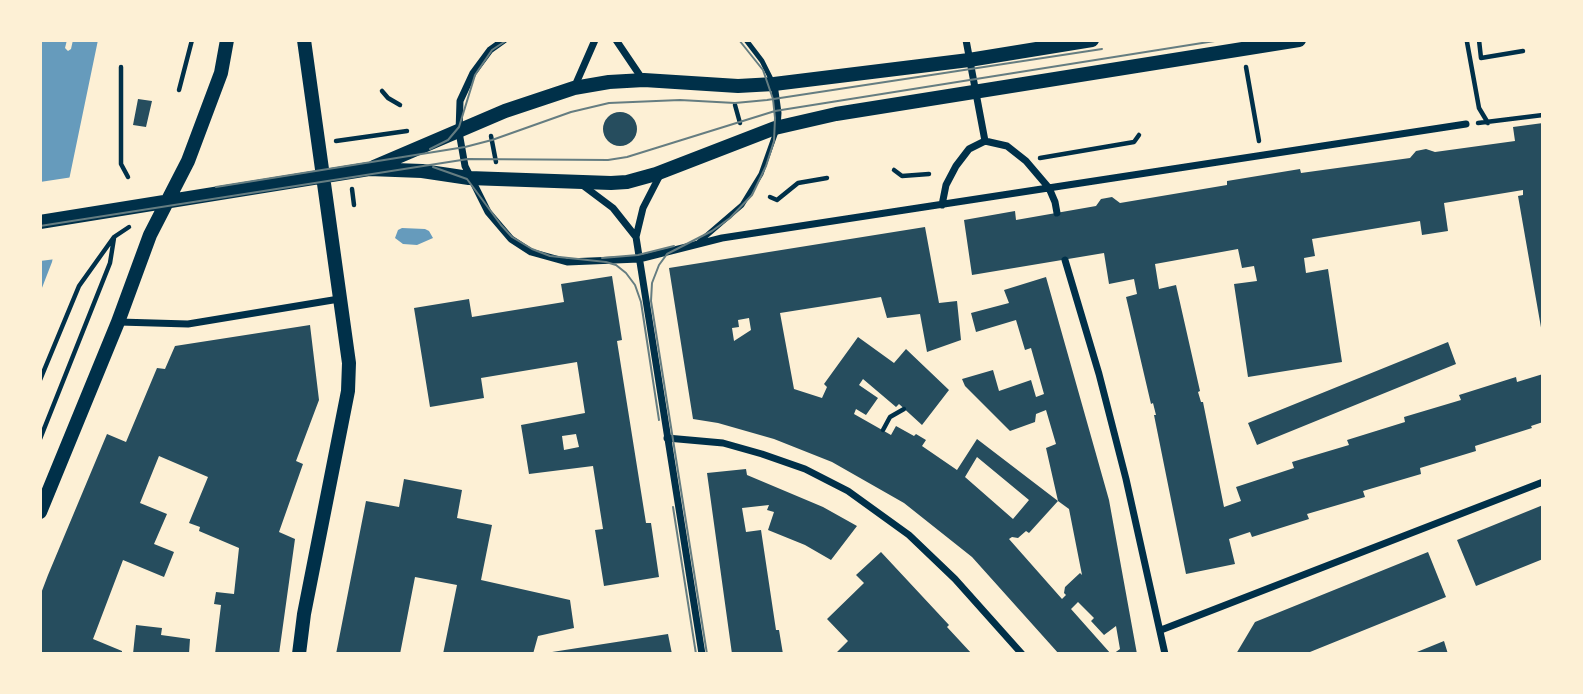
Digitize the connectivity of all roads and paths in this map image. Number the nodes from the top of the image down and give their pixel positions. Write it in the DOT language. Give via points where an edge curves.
graph roads {
  1 [pos="191,40"];
  2 [pos="228,40"];
  3 [pos="504,40"];
  4 [pos="595,40"];
  5 [pos="616,40"];
  6 [pos="746,40"];
  7 [pos="966,40"];
  8 [pos="1093,40"];
  9 [pos="1299,40"];
  10 [pos="1479,40"];
  11 [pos="304,41"];
  12 [pos="1467,42"];
  13 [pos="1523,51"];
  14 [pos="1244,60"];
  15 [pos="121,67"];
  16 [pos="971,67"];
  17 [pos="644,80"];
  18 [pos="774,84"];
  19 [pos="738,86"];
  20 [pos="574,88"];
  21 [pos="180,90"];
  22 [pos="382,91"];
  23 [pos="975,91"];
  24 [pos="400,105"];
  25 [pos="1543,115"];
  26 [pos="488,118"];
  27 [pos="1488,123"];
  28 [pos="1466,124"];
  29 [pos="777,127"];
  30 [pos="411,131"];
  31 [pos="459,132"];
  32 [pos="1139,135"];
  33 [pos="750,137"];
  34 [pos="337,141"];
  35 [pos="985,141"];
  36 [pos="1262,155"];
  37 [pos="1039,158"];
  38 [pos="369,169"];
  39 [pos="894,170"];
  40 [pos="661,172"];
  41 [pos="929,174"];
  42 [pos="128,177"];
  43 [pos="323,177"];
  44 [pos="469,178"];
  45 [pos="827,178"];
  46 [pos="497,179"];
  47 [pos="579,182"];
  48 [pos="1049,188"];
  49 [pos="770,197"];
  50 [pos="165,203"];
  51 [pos="942,205"];
  52 [pos="1057,213"];
  53 [pos="40,222"];
  54 [pos="636,237"];
  55 [pos="699,242"];
  56 [pos="639,259"];
  57 [pos="1065,260"];
  58 [pos="341,299"];
  59 [pos="118,322"];
  60 [pos="40,380"];
  61 [pos="904,409"];
  62 [pos="883,430"];
  63 [pos="667,438"];
  64 [pos="40,439"];
  65 [pos="1543,482"];
  66 [pos="40,512"];
  67 [pos="1161,630"];
  68 [pos="299,654"];
  69 [pos="702,654"];
  70 [pos="1023,654"];
  71 [pos="1165,654"];
  1 -- 21 [label="path"];
  2 -- 50 [label="main road" via="188,161"];
  3 -- 31 [label="street" via="489,50 463,92"];
  4 -- 20 [label="street"];
  5 -- 17 [label="street"];
  6 -- 18 [label="lane"];
  7 -- 16 [label="street"];
  8 -- 16 [label="main road"];
  9 -- 23 [label="main road"];
  10 -- 13 [label="path" via="1481,58"];
  11 -- 43 [label="main road"];
  12 -- 27 [label="path" via="1479,108"];
  14 -- 36 [label="path"];
  15 -- 42 [label="path" via="121,164"];
  16 -- 18 [label="main road"];
  16 -- 23 [label="street"];
  17 -- 19 [label="main road"];
  17 -- 20 [label="main road"];
  18 -- 19 [label="main road"];
  18 -- 29 [label="street"];
  19 -- 33 [label="path" via="734,96 740,127"];
  20 -- 26 [label="main road"];
  22 -- 24 [label="path"];
  23 -- 29 [label="main road"];
  23 -- 35 [label="street"];
  25 -- 27 [label="path"];
  26 -- 31 [label="main road"];
  26 -- 46 [label="path"];
  27 -- 28 [label="path"];
  28 -- 36 [label="street"];
  29 -- 33 [label="main road"];
  29 -- 55 [label="lane" via="748,196"];
  30 -- 34 [label="path"];
  31 -- 38 [label="main road"];
  31 -- 44 [label="street"];
  32 -- 37 [label="path" via="1134,142"];
  33 -- 40 [label="main road"];
  35 -- 48 [label="street" via="1017,153"];
  35 -- 51 [label="street" via="969,149 956,166"];
  36 -- 48 [label="street"];
  38 -- 43 [label="main road"];
  38 -- 44 [label="main road"];
  39 -- 41 [label="path" via="902,176"];
  40 -- 47 [label="main road" via="627,182"];
  40 -- 54 [label="street" via="643,208"];
  43 -- 50 [label="main road"];
  43 -- 58 [label="main road"];
  44 -- 46 [label="main road"];
  44 -- 56 [label="street" via="500,228 531,252 567,262"];
  45 -- 49 [label="path" via="798,183 777,200"];
  46 -- 47 [label="main road"];
  47 -- 54 [label="street" via="612,208"];
  48 -- 51 [label="street"];
  48 -- 52 [label="street"];
  50 -- 53 [label="main road"];
  50 -- 59 [label="main road"];
  51 -- 55 [label="street"];
  54 -- 56 [label="street"];
  55 -- 56 [label="street"];
  56 -- 63 [label="street"];
  57 -- 67 [label="street" via="1102,387"];
  58 -- 59 [label="street" via="188,324"];
  58 -- 68 [label="main road" via="348,391"];
  59 -- 66 [label="main road"];
  60 -- 64 [label="path" via="79,286 114,237 110,263"];
  61 -- 62 [label="path" via="890,417"];
  63 -- 69 [label="street"];
  63 -- 70 [label="street" via="723,443 762,454 848,491 909,535"];
  65 -- 67 [label="street"];
  67 -- 71 [label="street"];
}
